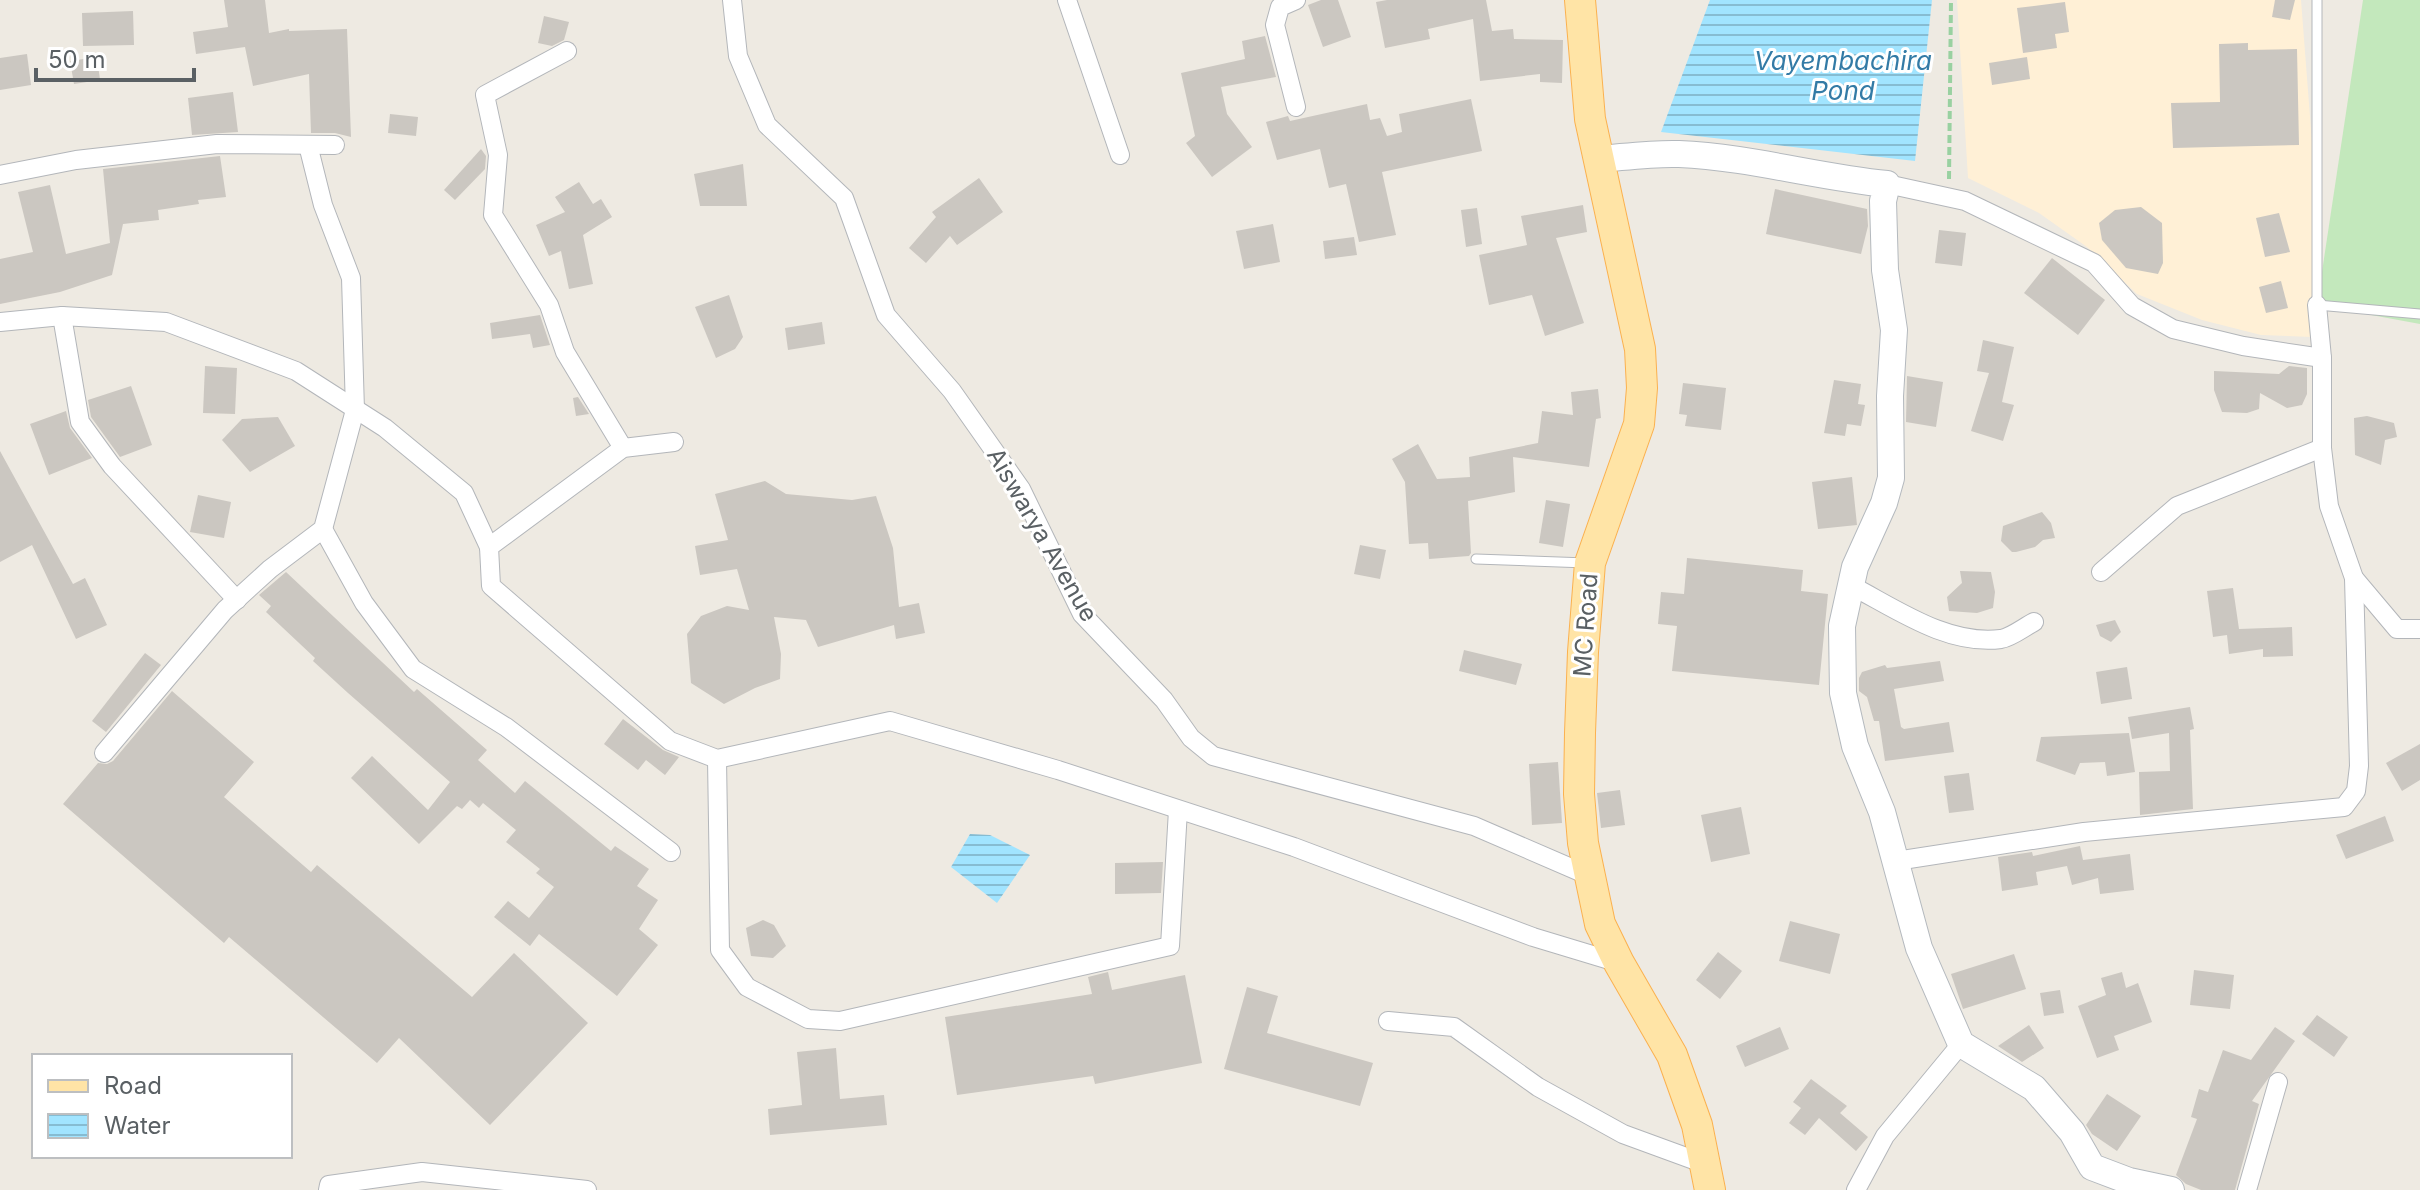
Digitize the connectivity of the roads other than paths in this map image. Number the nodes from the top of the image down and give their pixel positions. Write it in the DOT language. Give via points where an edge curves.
graph roads {
  1 [pos="732,0"];
  2 [pos="1067,0"];
  3 [pos="1296,0"];
  4 [pos="1580,0"];
  5 [pos="2317,0"];
  6 [pos="567,51"];
  7 [pos="1296,107"];
  8 [pos="308,145"];
  9 [pos="335,145"];
  10 [pos="1120,155"];
  11 [pos="1599,159"];
  12 [pos="0,175"];
  13 [pos="1887,184"];
  14 [pos="2317,305"];
  15 [pos="2420,314"];
  16 [pos="62,316"];
  17 [pos="0,322"];
  18 [pos="2322,358"];
  19 [pos="355,410"];
  20 [pos="674,442"];
  21 [pos="623,448"];
  22 [pos="2322,448"];
  23 [pos="323,529"];
  24 [pos="489,547"];
  25 [pos="1476,559"];
  26 [pos="1590,563"];
  27 [pos="2101,572"];
  28 [pos="2354,578"];
  29 [pos="1850,585"];
  30 [pos="237,600"];
  31 [pos="2034,622"];
  32 [pos="2420,629"];
  33 [pos="104,753"];
  34 [pos="717,759"];
  35 [pos="1178,810"];
  36 [pos="671,852"];
  37 [pos="1896,861"];
  38 [pos="1592,877"];
  39 [pos="1619,963"];
  40 [pos="1388,1021"];
  41 [pos="1961,1044"];
  42 [pos="2278,1082"];
  43 [pos="1707,1177"];
  44 [pos="328,1190"];
  45 [pos="587,1190"];
  46 [pos="1856,1190"];
  47 [pos="2171,1190"];
  48 [pos="2247,1190"];
  1 -- 38 [label="street, Aiswarya Avenue" via="738,56 767,125 844,198 886,315 952,391 1021,489 1082,614 1164,700 1201,748 1213,756 1474,826"];
  2 -- 10 [label="street"];
  3 -- 7 [label="street" via="1280,7 1275,25"];
  4 -- 11 [label="main road, MC Road" via="1590,119"];
  5 -- 14 [label="lane"];
  6 -- 21 [label="street" via="485,95 498,155 493,215 549,305 565,352"];
  8 -- 9 [label="street"];
  8 -- 12 [label="street" via="217,144 76,160"];
  8 -- 19 [label="street" via="323,205 351,278"];
  11 -- 13 [label="street" via="1678,154"];
  11 -- 26 [label="main road, MC Road" via="1640,349 1642,388 1639,424"];
  13 -- 18 [label="street" via="1965,201 2094,263 2132,306 2173,329"];
  13 -- 29 [label="street" via="1885,270 1894,330 1891,478"];
  14 -- 15 [label="lane"];
  14 -- 18 [label="street"];
  16 -- 17 [label="street"];
  16 -- 19 [label="street" via="166,322 296,371"];
  16 -- 30 [label="street" via="80,422 112,466"];
  18 -- 22 [label="street"];
  19 -- 23 [label="street"];
  19 -- 24 [label="street" via="464,493"];
  20 -- 21 [label="street"];
  21 -- 24 [label="street"];
  22 -- 27 [label="street" via="2177,506"];
  22 -- 28 [label="street" via="2329,506"];
  23 -- 30 [label="street"];
  23 -- 36 [label="street" via="364,603 413,669 506,727"];
  24 -- 34 [label="street" via="491,586 670,741"];
  25 -- 26 [label="lane"];
  26 -- 38 [label="main road, MC Road" via="1579,794"];
  28 -- 32 [label="street" via="2397,629"];
  28 -- 37 [label="street" via="2359,766 2356,791 2344,807 2084,832"];
  29 -- 31 [label="street" via="1941,631 1978,639 2004,639"];
  29 -- 37 [label="street" via="1842,626 1843,693 1855,746"];
  30 -- 33 [label="street"];
  34 -- 35 [label="street" via="890,721"];
  34 -- 35 [label="street" via="720,950 747,987 808,1019 840,1021 1170,946"];
  35 -- 39 [label="street"];
  37 -- 41 [label="street" via="1919,948"];
  38 -- 39 [label="main road, MC Road" via="1600,924"];
  39 -- 43 [label="main road, MC Road" via="1672,1055 1697,1125"];
  40 -- 43 [label="street" via="1454,1027 1538,1087"];
  41 -- 46 [label="street" via="1885,1136"];
  41 -- 47 [label="street" via="2034,1088 2072,1132 2092,1167"];
  42 -- 48 [label="street"];
  44 -- 45 [label="street" via="329,1185 422,1172"];
}
